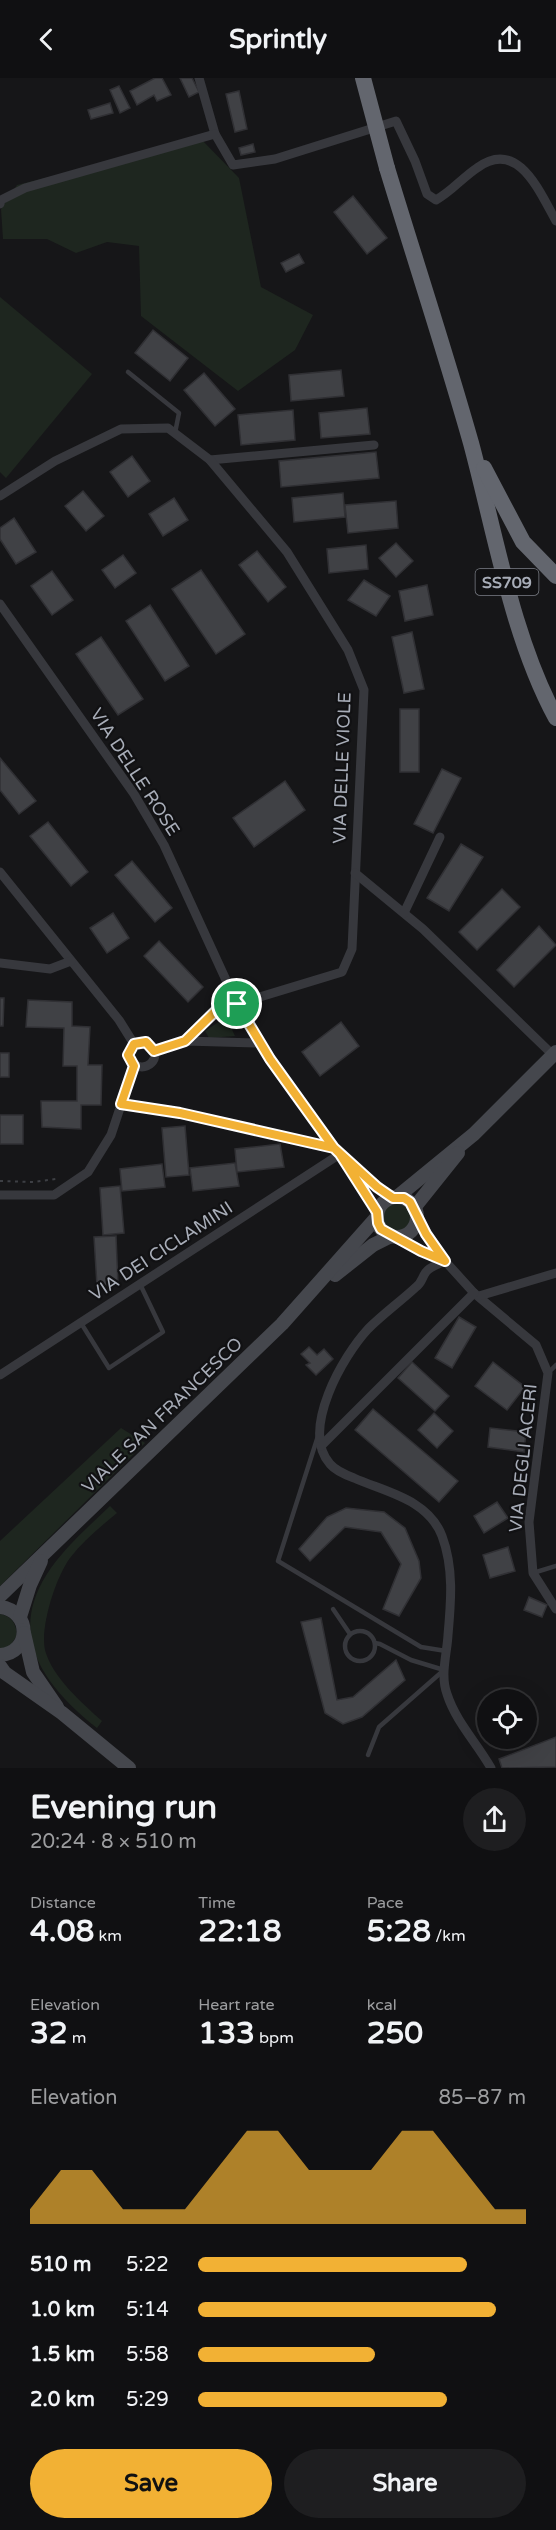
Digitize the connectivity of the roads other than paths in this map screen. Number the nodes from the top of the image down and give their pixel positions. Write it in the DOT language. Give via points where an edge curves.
graph roads {
  1 [pos="199,78"];
  2 [pos="363,78"];
  3 [pos="215,134"];
  4 [pos="0,204"];
  5 [pos="556,221"];
  6 [pos="128,372"];
  7 [pos="175,433"];
  8 [pos="470,442"];
  9 [pos="374,445"];
  10 [pos="210,460"];
  11 [pos="0,496"];
  12 [pos="556,576"];
  13 [pos="0,604"];
  14 [pos="556,718"];
  15 [pos="440,837"];
  16 [pos="0,872"];
  17 [pos="355,873"];
  18 [pos="404,914"];
  19 [pos="71,961"];
  20 [pos="0,963"];
  21 [pos="235,999"];
  22 [pos="185,1041"];
  23 [pos="260,1043"];
  24 [pos="134,1044"];
  25 [pos="154,1051"];
  26 [pos="555,1053"];
  27 [pos="134,1066"];
  28 [pos="121,1104"];
  29 [pos="474,1134"];
  30 [pos="337,1151"];
  31 [pos="420,1173"];
  32 [pos="435,1187"];
  33 [pos="0,1195"];
  34 [pos="395,1197"];
  35 [pos="416,1212"];
  36 [pos="377,1215"];
  37 [pos="394,1236"];
  38 [pos="356,1251"];
  39 [pos="445,1261"];
  40 [pos="556,1273"];
  41 [pos="139,1284"];
  42 [pos="477,1295"];
  43 [pos="81,1323"];
  44 [pos="556,1365"];
  45 [pos="548,1373"];
  46 [pos="0,1375"];
  47 [pos="320,1441"];
  48 [pos="43,1557"];
  49 [pos="556,1566"];
  50 [pos="533,1573"];
  51 [pos="0,1596"];
  52 [pos="0,1607"];
  53 [pos="333,1609"];
  54 [pos="556,1609"];
  55 [pos="20,1617"];
  56 [pos="24,1633"];
  57 [pos="350,1634"];
  58 [pos="375,1643"];
  59 [pos="446,1651"];
  60 [pos="0,1655"];
  61 [pos="0,1666"];
  62 [pos="444,1670"];
  63 [pos="62,1713"];
  64 [pos="368,1755"];
  65 [pos="129,1768"];
  66 [pos="491,1768"];
  1 -- 3 [label="street"];
  2 -- 8 [label="highway, SS709, bridge"];
  3 -- 4 [label="street" via="25,188"];
  3 -- 5 [label="street" via="233,165 275,159 396,121 427,194 436,200 490,159 511,160 530,176"];
  6 -- 7 [label="lane" via="179,413"];
  7 -- 10 [label="street, VIA DELLE VIOLE"];
  7 -- 11 [label="street, VIA DELLE VIOLE" via="168,428 121,429 55,461"];
  8 -- 12 [label="highway" via="523,542"];
  8 -- 14 [label="highway, SS709" via="511,598 544,696"];
  9 -- 10 [label="street"];
  10 -- 17 [label="street, VIA DELLE VIOLE" via="287,552 348,650 364,690"];
  13 -- 21 [label="street, VIA DELLE ROSE" via="134,794 164,845"];
  15 -- 18 [label="street"];
  16 -- 19 [label="street"];
  17 -- 18 [label="street"];
  17 -- 21 [label="street, VIA DELLE VIOLE" via="352,949 342,972"];
  18 -- 26 [label="street"];
  19 -- 20 [label="street" via="50,969"];
  19 -- 24 [label="street"];
  21 -- 22 [label="street"];
  21 -- 23 [label="street, VIA DELLE ROSE"];
  22 -- 23 [label="street"];
  22 -- 25 [label="street"];
  23 -- 30 [label="street, VIA DELLE ROSE"];
  24 -- 25 [label="street" via="146,1042"];
  24 -- 27 [label="street" via="128,1055"];
  25 -- 27 [label="street" via="147,1066"];
  26 -- 29 [label="street"];
  27 -- 28 [label="street"];
  28 -- 30 [label="lane" via="191,1115"];
  28 -- 33 [label="street" via="111,1135 88,1172 54,1195"];
  29 -- 31 [label="street"];
  29 -- 32 [label="street"];
  30 -- 34 [label="street"];
  30 -- 36 [label="street"];
  30 -- 41 [label="street, VIA DEI CICLAMINI"];
  31 -- 32 [label="street"];
  31 -- 34 [label="street"];
  32 -- 35 [label="street"];
  34 -- 35 [label="street" via="407,1200"];
  34 -- 36 [label="street" via="383,1202"];
  35 -- 37 [label="street" via="410,1232"];
  35 -- 39 [label="street, VIA DEGLI ACERI"];
  36 -- 37 [label="street" via="381,1229"];
  36 -- 38 [label="street, VIALE SAN FRANCESCO"];
  37 -- 38 [label="street, VIALE SAN FRANCESCO"];
  37 -- 39 [label="street, VIA DEGLI ACERI"];
  38 -- 48 [label="street, VIALE SAN FRANCESCO"];
  39 -- 42 [label="street, VIA DEGLI ACERI"];
  39 -- 47 [label="street" via="426,1270 421,1283 369,1329 347,1356 321,1418"];
  40 -- 42 [label="street"];
  41 -- 43 [label="street, VIA DEI CICLAMINI"];
  41 -- 43 [label="lane" via="163,1332 110,1368"];
  42 -- 45 [label="street, VIA DEGLI ACERI" via="536,1345"];
  42 -- 47 [label="street"];
  43 -- 46 [label="street, VIA DEI CICLAMINI"];
  44 -- 45 [label="lane"];
  45 -- 50 [label="street, VIA DEGLI ACERI" via="530,1522"];
  47 -- 59 [label="street" via="331,1465 417,1504 441,1533 450,1560"];
  47 -- 59 [label="lane" via="278,1561 421,1647"];
  48 -- 51 [label="street, VIALE SAN FRANCESCO"];
  48 -- 55 [label="street, VIALE SAN FRANCESCO"];
  49 -- 50 [label="lane"];
  50 -- 54 [label="street, VIA DEGLI ACERI"];
  52 -- 55 [label="street"];
  53 -- 57 [label="lane"];
  55 -- 56 [label="street"];
  56 -- 60 [label="street" via="18,1647"];
  56 -- 63 [label="street" via="33,1672"];
  57 -- 58 [label="lane" via="366,1632"];
  57 -- 58 [label="lane" via="344,1646 352,1659 370,1657"];
  58 -- 62 [label="lane"];
  59 -- 62 [label="street"];
  61 -- 63 [label="street" via="26,1690"];
  62 -- 64 [label="lane" via="379,1727"];
  62 -- 66 [label="street" via="446,1693"];
  63 -- 65 [label="street"];
}
